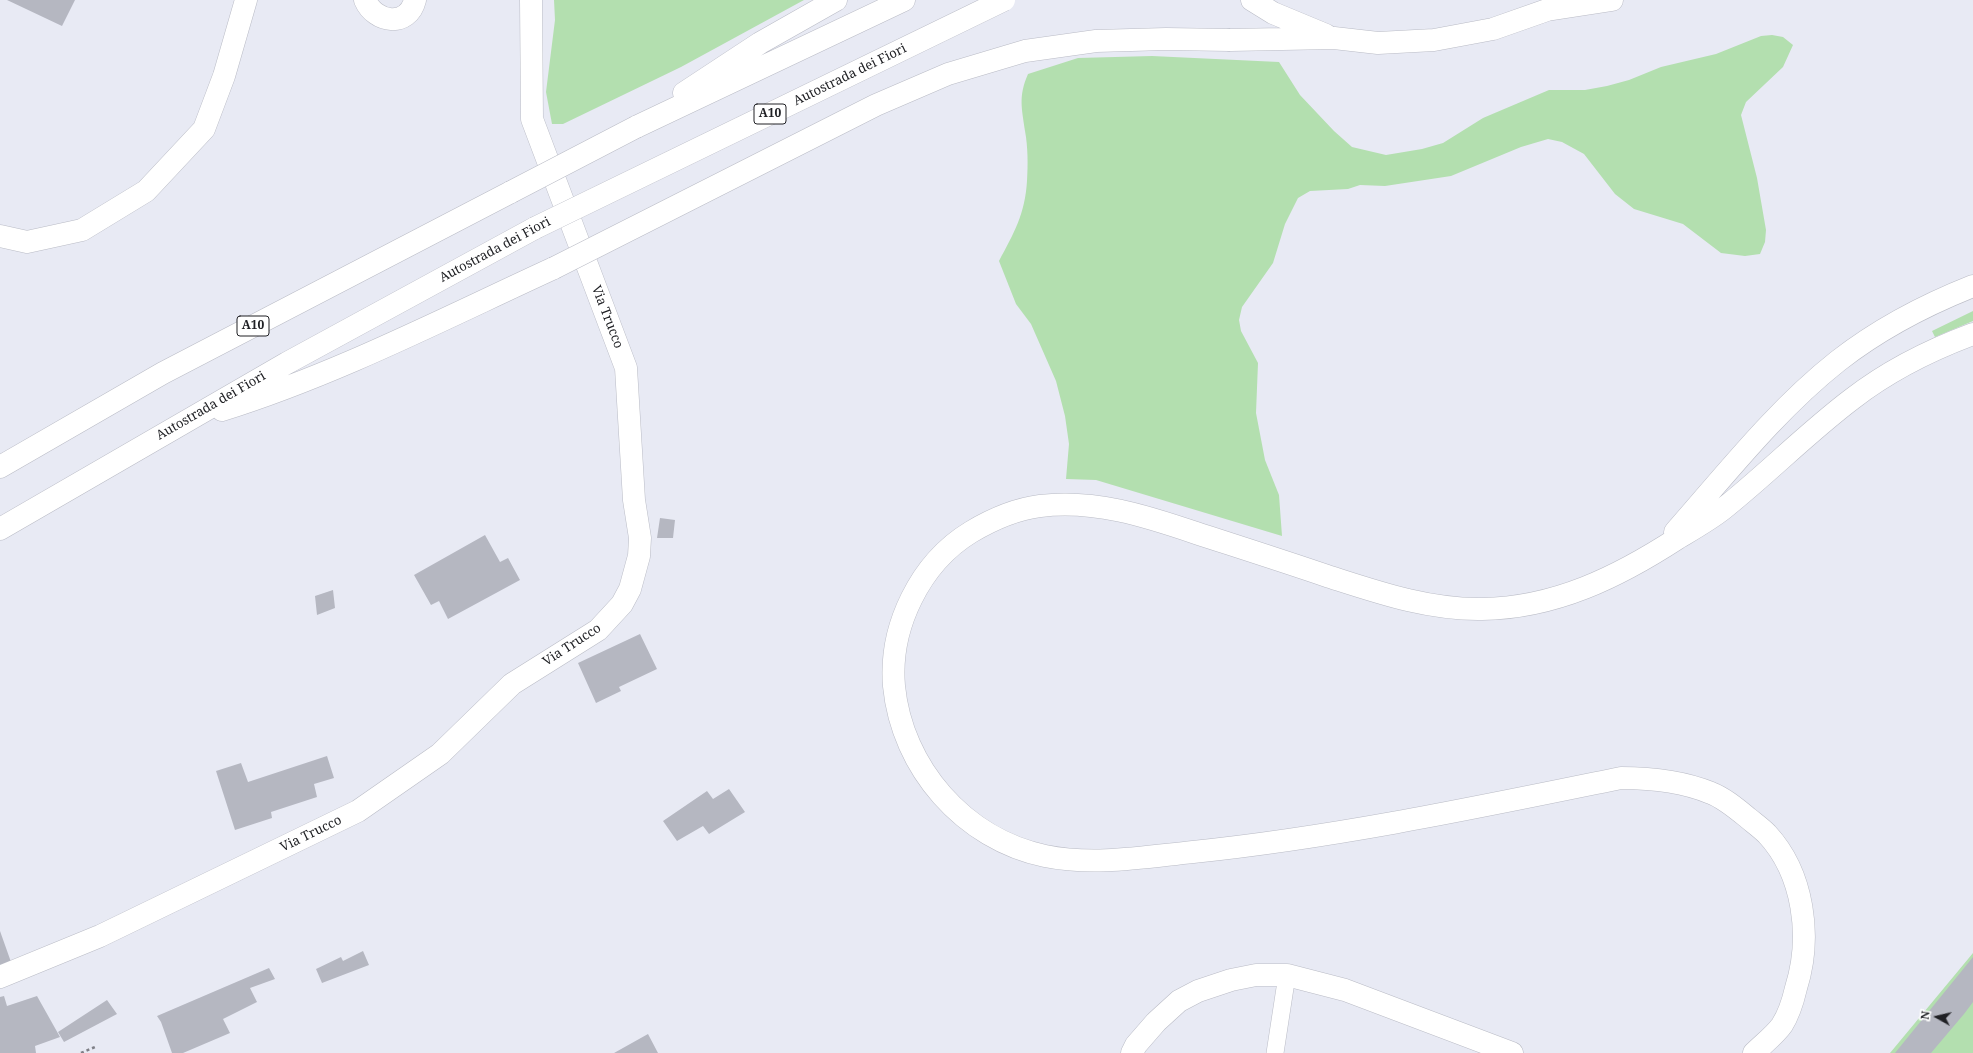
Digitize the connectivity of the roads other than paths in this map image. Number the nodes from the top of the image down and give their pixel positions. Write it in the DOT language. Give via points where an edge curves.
graph roads {
  1 [pos="246,0"];
  2 [pos="365,0"];
  3 [pos="415,0"];
  4 [pos="531,0"];
  5 [pos="836,0"];
  6 [pos="904,0"];
  7 [pos="1004,0"];
  8 [pos="1252,0"];
  9 [pos="1612,0"];
  10 [pos="1555,5"];
  11 [pos="1334,38"];
  12 [pos="636,127"];
  13 [pos="0,236"];
  14 [pos="1973,286"];
  15 [pos="1973,334"];
  16 [pos="183,422"];
  17 [pos="0,467"];
  18 [pos="0,529"];
  19 [pos="1656,552"];
  20 [pos="1287,975"];
  21 [pos="0,977"];
  22 [pos="1132,1053"];
  23 [pos="1275,1053"];
  24 [pos="1512,1053"];
  25 [pos="1754,1053"];
  1 -- 13 [label="main road" via="224,76 204,129 146,191 82,230 27,242"];
  2 -- 3 [label="main road" via="368,8 384,19 403,16"];
  4 -- 21 [label="main road, Via Trucco" via="532,119 626,368 634,500 640,538 639,556 630,589 614,614 598,630 512,684 440,754 358,812 100,936"];
  5 -- 12 [label="main road" via="708,76"];
  6 -- 12 [label="main road, A10"];
  7 -- 16 [label="main road, Autostrada dei Fiori / A10, bridge" via="535,228"];
  8 -- 11 [label="main road" via="1273,13"];
  9 -- 10 [label="main road"];
  10 -- 11 [label="main road" via="1493,29 1434,40 1378,43"];
  11 -- 16 [label="main road, bridge" via="1096,41 1025,51 948,74 876,105 554,268 315,377 269,395"];
  12 -- 17 [label="main road, A10, bridge" via="163,373"];
  14 -- 19 [label="main road" via="1887,327 1838,361 1794,401"];
  15 -- 19 [label="main road" via="1948,343 1898,368 1855,396 1720,512"];
  16 -- 18 [label="main road, Autostrada dei Fiori / A10"];
  19 -- 25 [label="main road" via="1614,576 1565,596 1529,604 1481,609 1427,604 1377,592 1145,516 1098,506 1038,506 1004,516 968,534 944,553 926,573 908,603 893,662 899,718 913,751 932,784 955,811 983,832 1013,846 1044,856 1082,861 1238,848 1425,818 1621,778 1654,778 1712,793 1739,810 1767,834 1783,857 1796,885 1803,920 1804,951 1791,1007 1781,1026"];
  20 -- 22 [label="main road" via="1256,975 1198,991 1179,1001 1156,1022"];
  20 -- 23 [label="lane"];
  20 -- 24 [label="main road" via="1345,990"];
}
